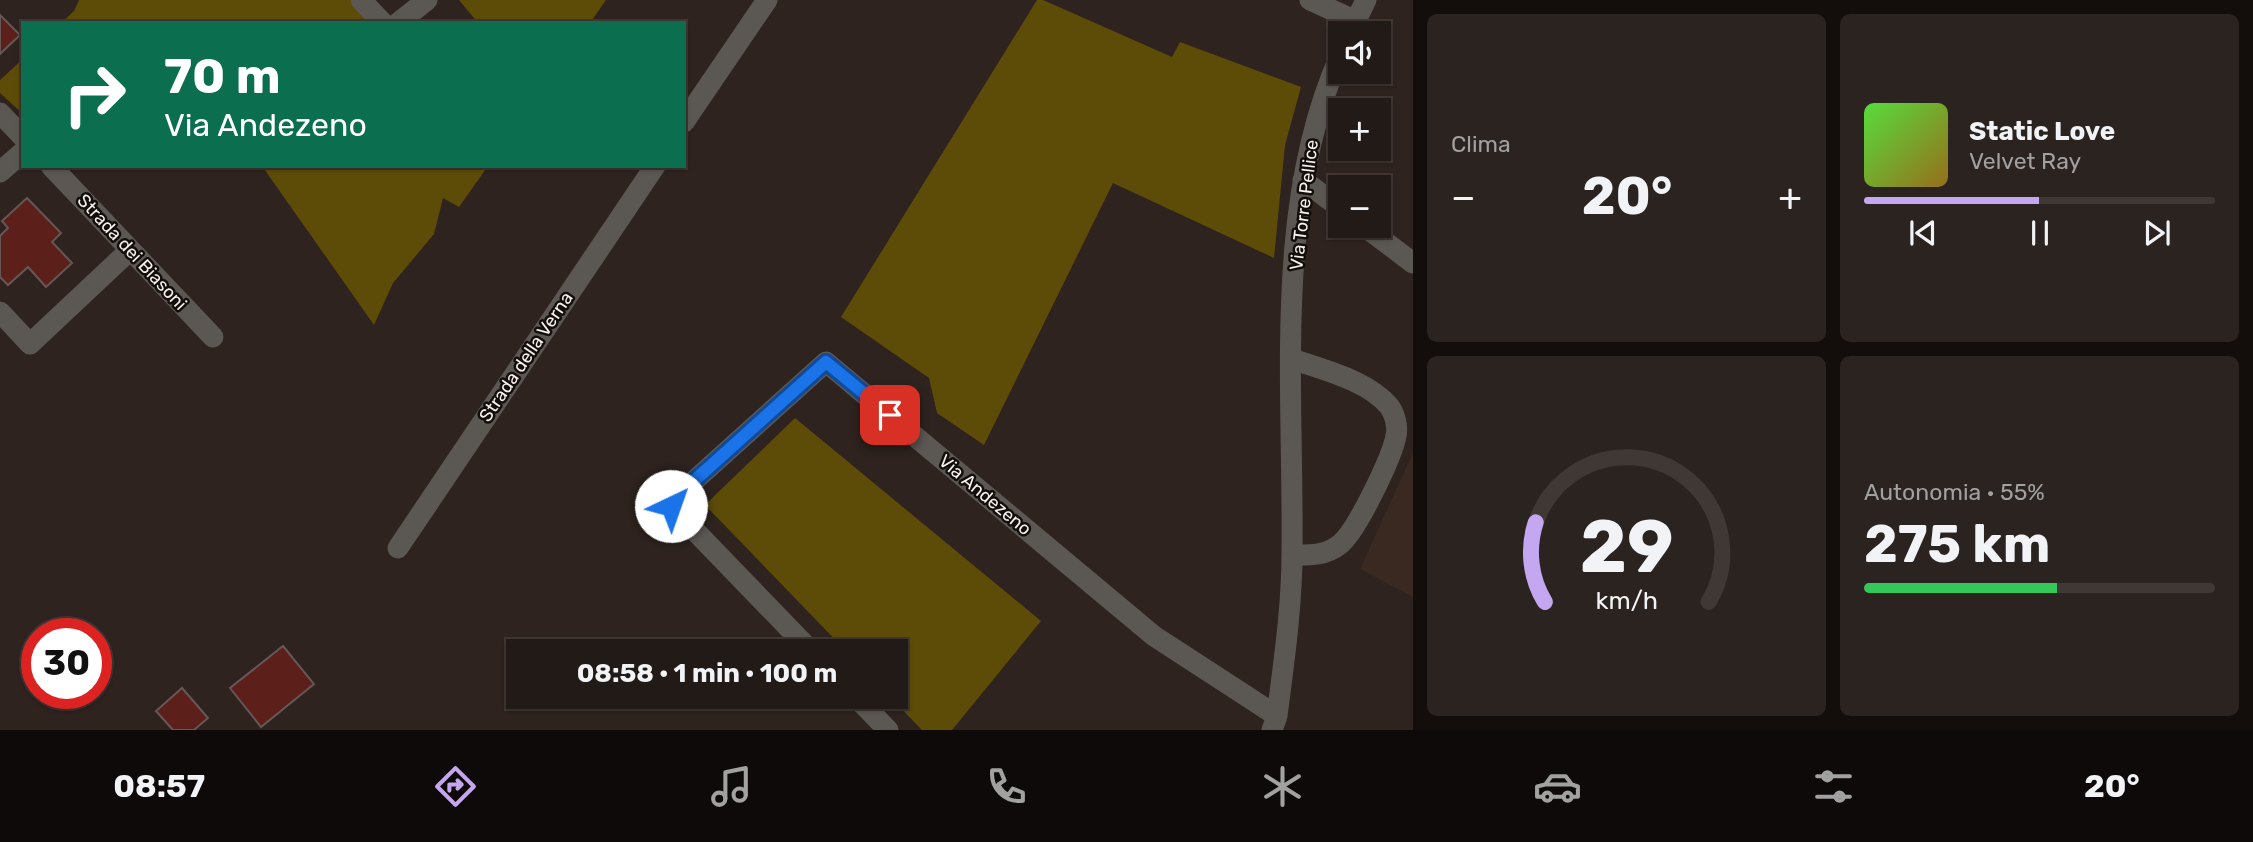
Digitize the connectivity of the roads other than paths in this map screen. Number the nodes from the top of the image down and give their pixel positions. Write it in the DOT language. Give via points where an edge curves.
graph roads {
  1 [pos="361,0"];
  2 [pos="427,0"];
  3 [pos="766,0"];
  4 [pos="1310,0"];
  5 [pos="1366,0"];
  6 [pos="381,21"];
  7 [pos="401,21"];
  8 [pos="1343,21"];
  9 [pos="1356,21"];
  10 [pos="1330,84"];
  11 [pos="0,113"];
  12 [pos="686,119"];
  13 [pos="21,135"];
  14 [pos="21,154"];
  15 [pos="53,168"];
  16 [pos="654,168"];
  17 [pos="0,172"];
  18 [pos="1303,180"];
  19 [pos="1328,199"];
  20 [pos="1380,238"];
  21 [pos="130,250"];
  22 [pos="1413,263"];
  23 [pos="0,312"];
  24 [pos="213,337"];
  25 [pos="1292,359"];
  26 [pos="398,548"];
  27 [pos="1292,555"];
  28 [pos="799,639"];
  29 [pos="868,709"];
  30 [pos="1275,723"];
  31 [pos="888,730"];
  1 -- 6 [label="street"];
  2 -- 7 [label="street"];
  3 -- 12 [label="street"];
  4 -- 8 [label="street"];
  5 -- 9 [label="street"];
  10 -- 18 [label="street, Via Torre Pellice"];
  11 -- 13 [label="street"];
  14 -- 17 [label="street"];
  15 -- 21 [label="street, Strada dei Biasoni"];
  16 -- 26 [label="street, Strada della Verna"];
  18 -- 19 [label="street"];
  18 -- 25 [label="street, Via Torre Pellice"];
  20 -- 22 [label="street"];
  21 -- 23 [label="street" via="30,344"];
  21 -- 24 [label="street, Strada dei Biasoni"];
  25 -- 27 [label="street, Via Torre Pellice"];
  25 -- 27 [label="street" via="1373,391 1390,407 1396,437 1353,528 1340,545 1320,554"];
  27 -- 30 [label="street, Via Torre Pellice" via="1290,621"];
  28 -- 30 [label="street, Via Andezeno" via="671,506 826,362 1154,636"];
  29 -- 31 [label="street"];
}
